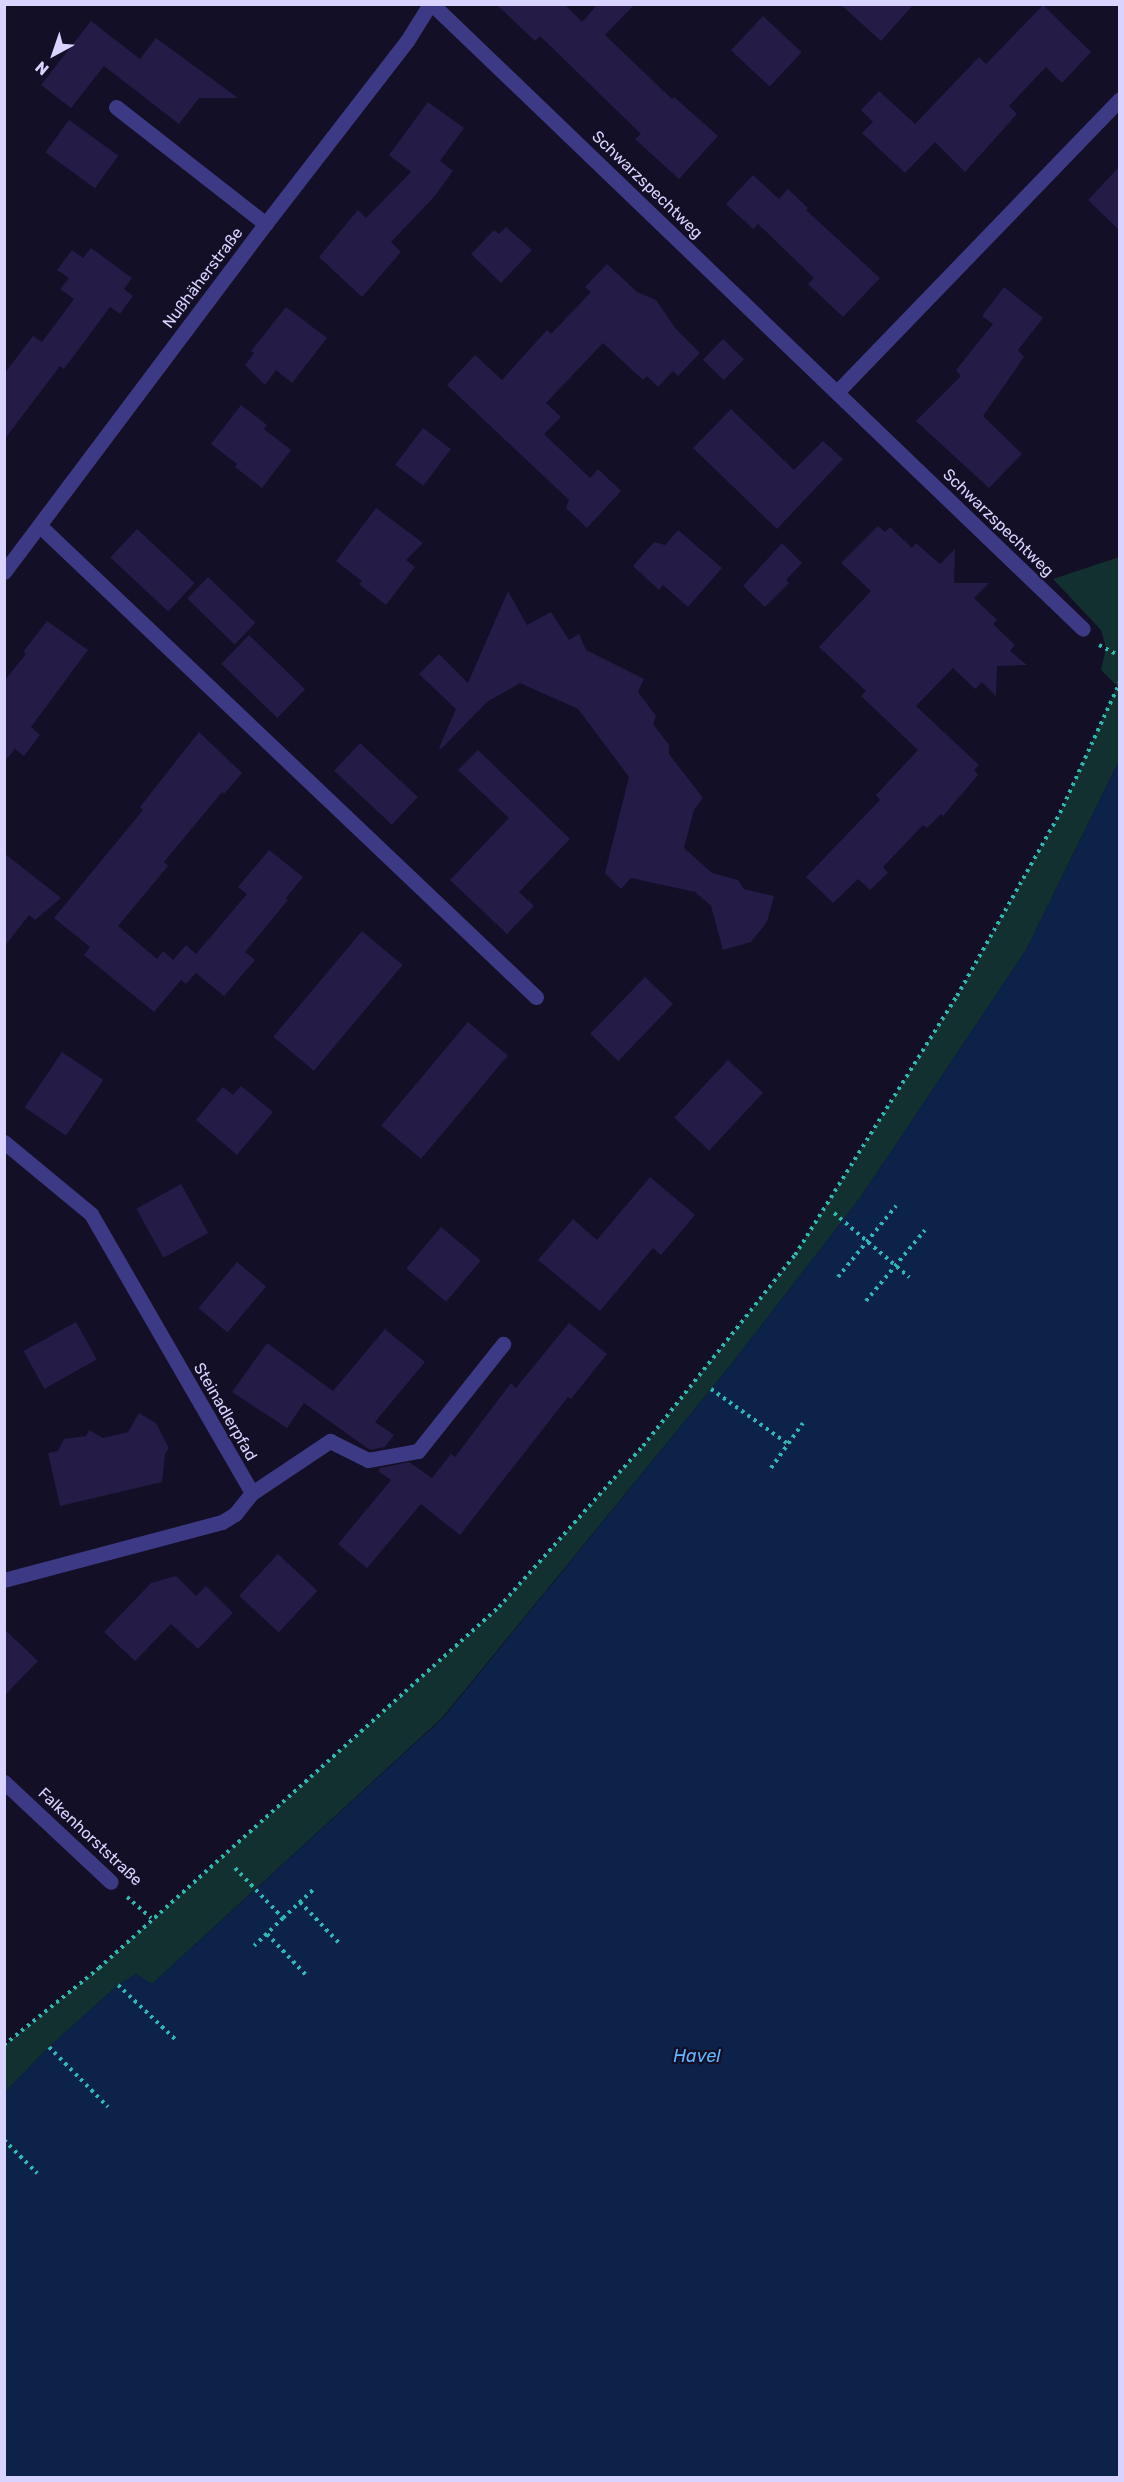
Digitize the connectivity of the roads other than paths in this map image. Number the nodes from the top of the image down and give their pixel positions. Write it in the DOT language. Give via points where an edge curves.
graph roads {
  1 [pos="431,4"];
  2 [pos="1119,99"];
  3 [pos="116,106"];
  4 [pos="266,224"];
  5 [pos="837,392"];
  6 [pos="40,526"];
  7 [pos="4,572"];
  8 [pos="1083,629"];
  9 [pos="536,997"];
  10 [pos="4,1142"];
  11 [pos="503,1344"];
  12 [pos="252,1493"];
  13 [pos="4,1580"];
  14 [pos="4,1782"];
  15 [pos="111,1882"];
  1 -- 4 [label="street, Nußhäherstraße" via="408,41"];
  1 -- 5 [label="street, Schwarzspechtweg"];
  2 -- 5 [label="street"];
  3 -- 4 [label="street"];
  4 -- 6 [label="street, Nußhäherstraße"];
  5 -- 8 [label="street, Schwarzspechtweg"];
  6 -- 7 [label="street, Nußhäherstraße"];
  6 -- 9 [label="street"];
  10 -- 12 [label="street, Steinadlerpfad" via="91,1214"];
  11 -- 12 [label="street" via="418,1451 368,1460 330,1440"];
  12 -- 13 [label="street" via="235,1514 222,1522"];
  14 -- 15 [label="street, Falkenhorststraße"];
}
